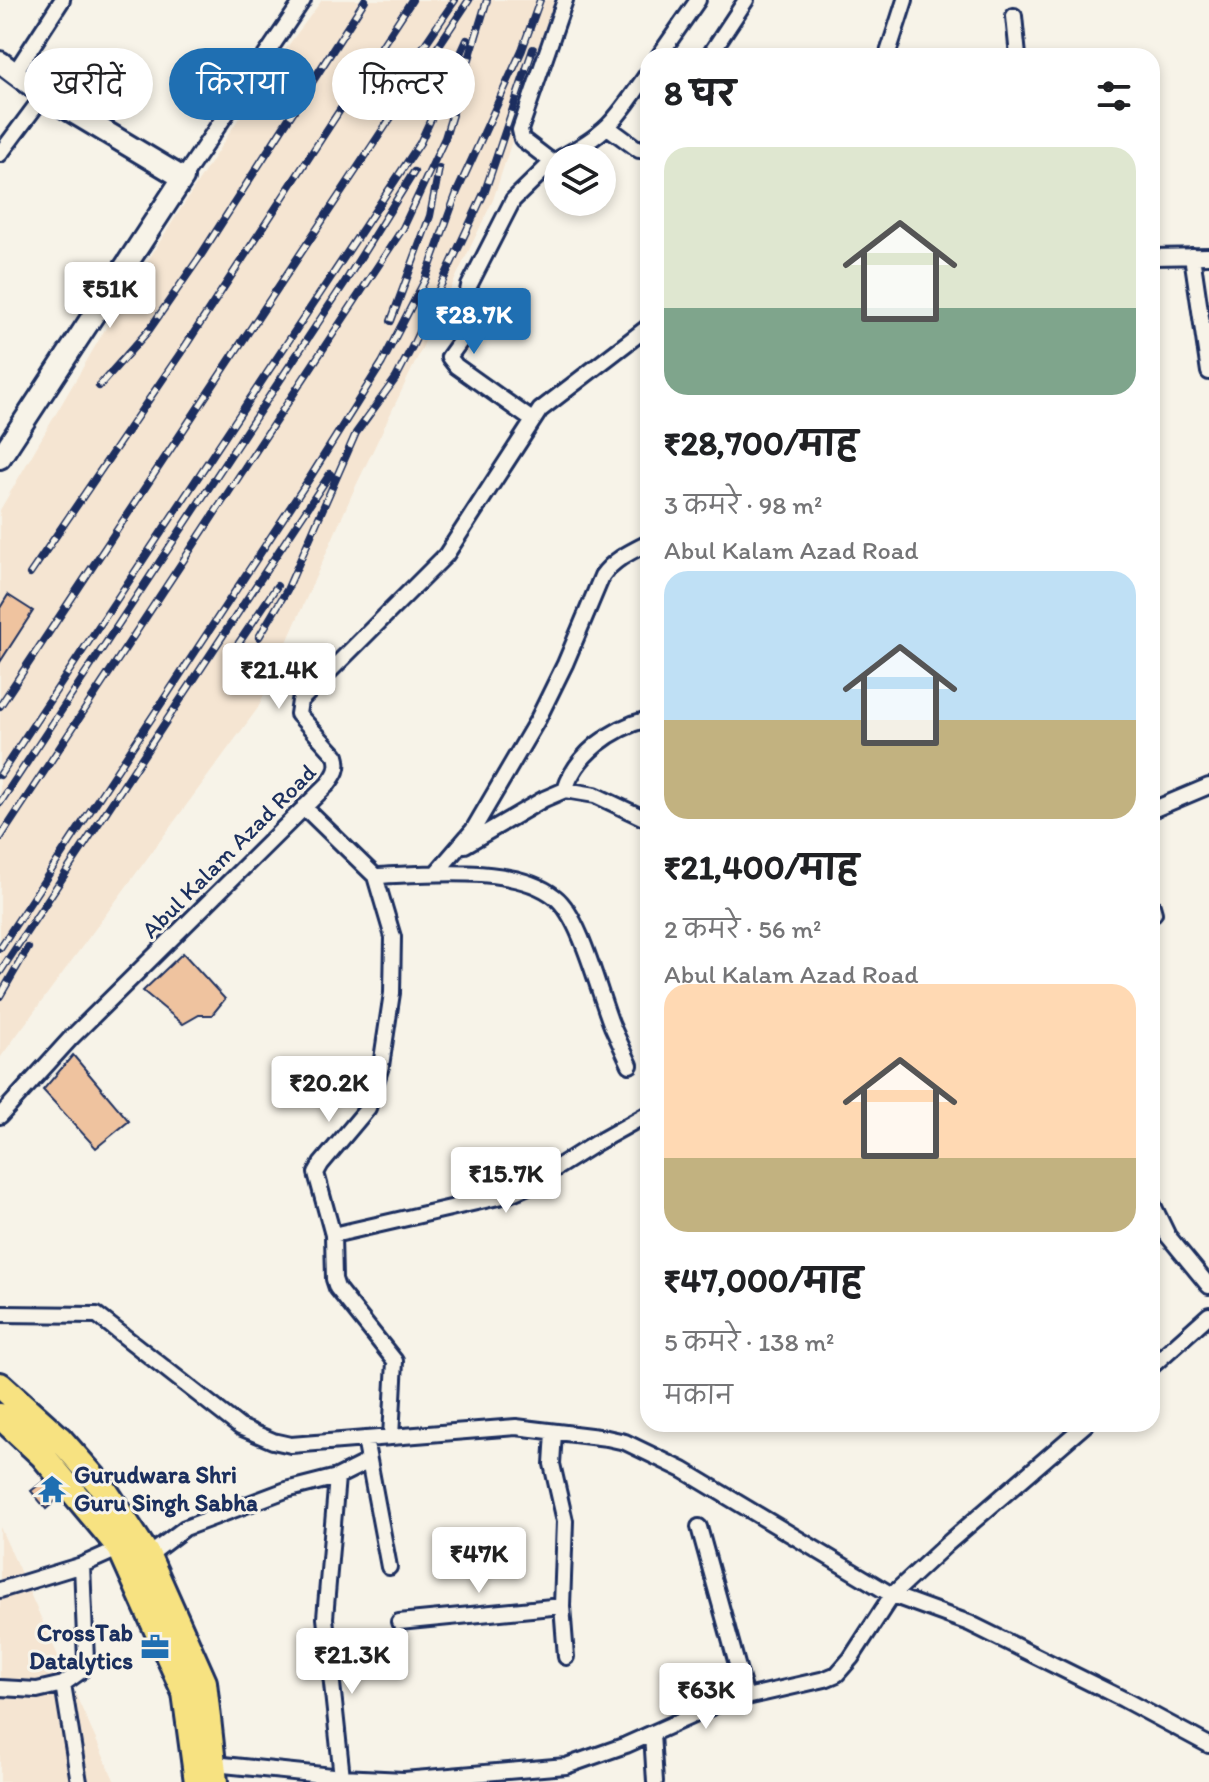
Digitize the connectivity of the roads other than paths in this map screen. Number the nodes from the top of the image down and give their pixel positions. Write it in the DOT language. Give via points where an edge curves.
graph roads {
  1 [pos="62,0"];
  2 [pos="303,0"];
  3 [pos="565,0"];
  4 [pos="698,0"];
  5 [pos="746,0"];
  6 [pos="905,0"];
  7 [pos="1014,16"];
  8 [pos="665,48"];
  9 [pos="714,48"];
  10 [pos="890,48"];
  11 [pos="1017,48"];
  12 [pos="7,68"];
  13 [pos="24,80"];
  14 [pos="640,84"];
  15 [pos="25,120"];
  16 [pos="86,120"];
  17 [pos="609,128"];
  18 [pos="587,144"];
  19 [pos="640,150"];
  20 [pos="544,152"];
  21 [pos="0,154"];
  22 [pos="544,171"];
  23 [pos="183,178"];
  24 [pos="1192,256"];
  25 [pos="1209,256"];
  26 [pos="1160,257"];
  27 [pos="640,333"];
  28 [pos="1209,372"];
  29 [pos="532,420"];
  30 [pos="0,457"];
  31 [pos="640,547"];
  32 [pos="640,722"];
  33 [pos="1209,786"];
  34 [pos="565,790"];
  35 [pos="304,807"];
  36 [pos="1160,807"];
  37 [pos="640,816"];
  38 [pos="461,847"];
  39 [pos="436,873"];
  40 [pos="375,876"];
  41 [pos="630,1065"];
  42 [pos="0,1116"];
  43 [pos="640,1118"];
  44 [pos="1160,1220"];
  45 [pos="333,1235"];
  46 [pos="1209,1286"];
  47 [pos="0,1314"];
  48 [pos="1209,1315"];
  49 [pos="1160,1359"];
  50 [pos="0,1385"];
  51 [pos="0,1416"];
  52 [pos="554,1432"];
  53 [pos="1077,1432"];
  54 [pos="391,1437"];
  55 [pos="365,1439"];
  56 [pos="369,1461"];
  57 [pos="337,1477"];
  58 [pos="699,1527"];
  59 [pos="120,1548"];
  60 [pos="148,1556"];
  61 [pos="82,1565"];
  62 [pos="389,1567"];
  63 [pos="0,1590"];
  64 [pos="892,1595"];
  65 [pos="562,1606"];
  66 [pos="399,1622"];
  67 [pos="566,1657"];
  68 [pos="63,1684"];
  69 [pos="0,1688"];
  70 [pos="746,1697"];
  71 [pos="652,1734"];
  72 [pos="1209,1745"];
  73 [pos="209,1776"];
  74 [pos="302,1777"];
  75 [pos="342,1777"];
  76 [pos="79,1782"];
  77 [pos="655,1782"];
  1 -- 12 [label="street"];
  2 -- 23 [label="street"];
  3 -- 20 [label="street" via="520,130 522,139"];
  4 -- 8 [label="street"];
  5 -- 9 [label="street"];
  6 -- 10 [label="street"];
  7 -- 11 [label="street"];
  12 -- 13 [label="street"];
  14 -- 17 [label="street"];
  15 -- 21 [label="street"];
  16 -- 23 [label="street"];
  17 -- 18 [label="street"];
  17 -- 19 [label="street"];
  22 -- 29 [label="street" via="505,212 469,286 482,311 449,357"];
  23 -- 30 [label="street"];
  24 -- 25 [label="street"];
  24 -- 26 [label="street"];
  24 -- 28 [label="street"];
  27 -- 29 [label="street, Abul Kalam Azad Road" via="549,401"];
  29 -- 35 [label="street, Abul Kalam Azad Road" via="446,555 300,701 298,714 339,764"];
  31 -- 38 [label="street" via="602,576 538,719"];
  32 -- 34 [label="street" via="592,749 574,767"];
  33 -- 36 [label="street"];
  34 -- 37 [label="street" via="595,795"];
  34 -- 38 [label="street"];
  35 -- 40 [label="street"];
  35 -- 42 [label="street, Abul Kalam Azad Road" via="70,1039"];
  38 -- 39 [label="street"];
  39 -- 40 [label="street"];
  39 -- 41 [label="street" via="525,880 556,898 580,937"];
  40 -- 45 [label="street" via="392,929 392,993 381,1066 368,1108 316,1173"];
  43 -- 45 [label="street" via="507,1195"];
  44 -- 46 [label="street"];
  45 -- 54 [label="street" via="337,1288 395,1361"];
  47 -- 55 [label="street" via="97,1315 240,1427 273,1441 291,1445"];
  48 -- 49 [label="street"];
  50 -- 60 [label="main road" via="60,1439 104,1489"];
  51 -- 59 [label="main road" via="43,1456"];
  52 -- 54 [label="street" via="516,1427"];
  52 -- 64 [label="street" via="625,1442 683,1470"];
  52 -- 65 [label="street" via="552,1464 565,1521"];
  53 -- 64 [label="street"];
  54 -- 55 [label="street"];
  55 -- 56 [label="street"];
  56 -- 57 [label="street"];
  56 -- 62 [label="street"];
  57 -- 60 [label="street" via="185,1528"];
  57 -- 75 [label="street" via="325,1618"];
  58 -- 70 [label="street"];
  59 -- 61 [label="street"];
  59 -- 73 [label="main road" via="185,1693"];
  60 -- 73 [label="main road" via="204,1682"];
  61 -- 63 [label="street"];
  61 -- 68 [label="street" via="86,1660 81,1671"];
  64 -- 70 [label="street" via="837,1674"];
  64 -- 72 [label="street" via="969,1623"];
  65 -- 66 [label="street"];
  65 -- 67 [label="street"];
  68 -- 69 [label="street" via="37,1690"];
  68 -- 76 [label="street"];
  70 -- 71 [label="street"];
  71 -- 75 [label="street" via="566,1766 404,1780"];
  71 -- 77 [label="street"];
  73 -- 74 [label="street"];
  74 -- 75 [label="street"];
}
